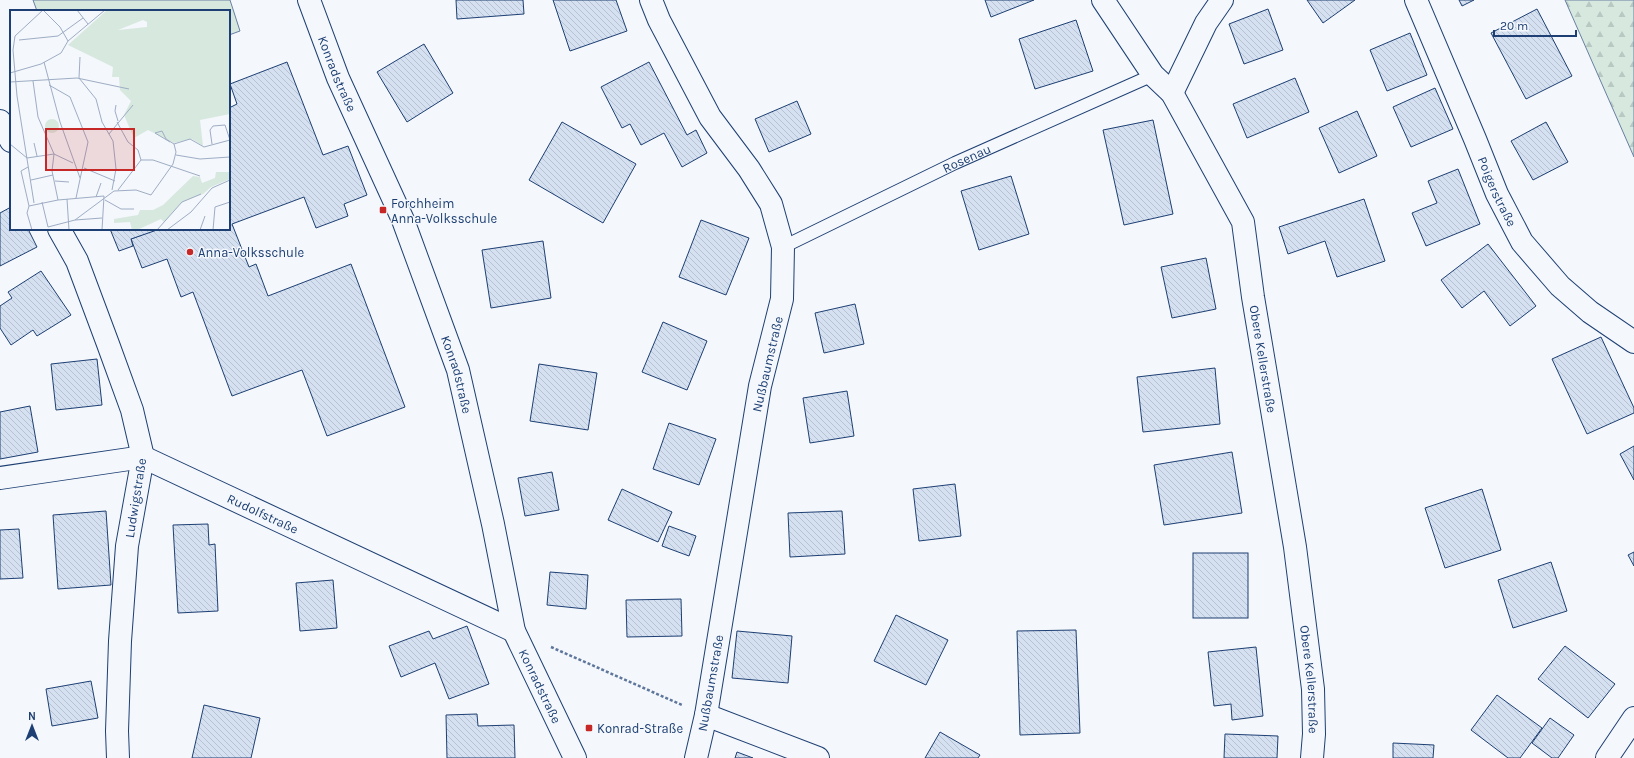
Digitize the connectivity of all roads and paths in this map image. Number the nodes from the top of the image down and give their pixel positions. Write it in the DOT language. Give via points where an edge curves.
graph roads {
  1 [pos="309,0"];
  2 [pos="651,0"];
  3 [pos="1103,0"];
  4 [pos="1222,0"];
  5 [pos="1416,0"];
  6 [pos="1153,75"];
  7 [pos="1172,94"];
  8 [pos="0,121"];
  9 [pos="10,139"];
  10 [pos="60,230"];
  11 [pos="783,247"];
  12 [pos="1634,342"];
  13 [pos="143,457"];
  14 [pos="0,478"];
  15 [pos="514,631"];
  16 [pos="549,647"];
  17 [pos="706,716"];
  18 [pos="1634,718"];
  19 [pos="118,758"];
  20 [pos="575,758"];
  21 [pos="696,758"];
  22 [pos="818,758"];
  23 [pos="1312,758"];
  24 [pos="1607,758"];
  1 -- 15 [label="street, Konradstraße" via="338,78 403,220 458,370"];
  2 -- 11 [label="street, Nußbaumstraße" via="710,117 749,169 771,204"];
  3 -- 6 [label="street, Obere Kellerstraße"];
  4 -- 7 [label="street" via="1206,23"];
  5 -- 12 [label="street, Poigerstraße" via="1497,194 1522,242 1560,286 1590,312"];
  6 -- 7 [label="street, Obere Kellerstraße"];
  6 -- 11 [label="lane, Rosenau" via="955,163"];
  7 -- 23 [label="street, Obere Kellerstraße" via="1243,222 1295,547 1313,689"];
  8 -- 9 [label="street"];
  10 -- 13 [label="street, Ludwigstraße" via="77,261 108,344 132,410"];
  11 -- 17 [label="street, Nußbaumstraße" via="782,299 760,386"];
  13 -- 14 [label="street"];
  13 -- 15 [label="street, Rudolfstraße"];
  13 -- 19 [label="street, Ludwigstraße" via="127,546 120,642"];
  15 -- 20 [label="street, Konradstraße"];
  16 -- 17 [label="path"];
  17 -- 21 [label="street, Nußbaumstraße"];
  17 -- 22 [label="street"];
  18 -- 24 [label="street"];
}
